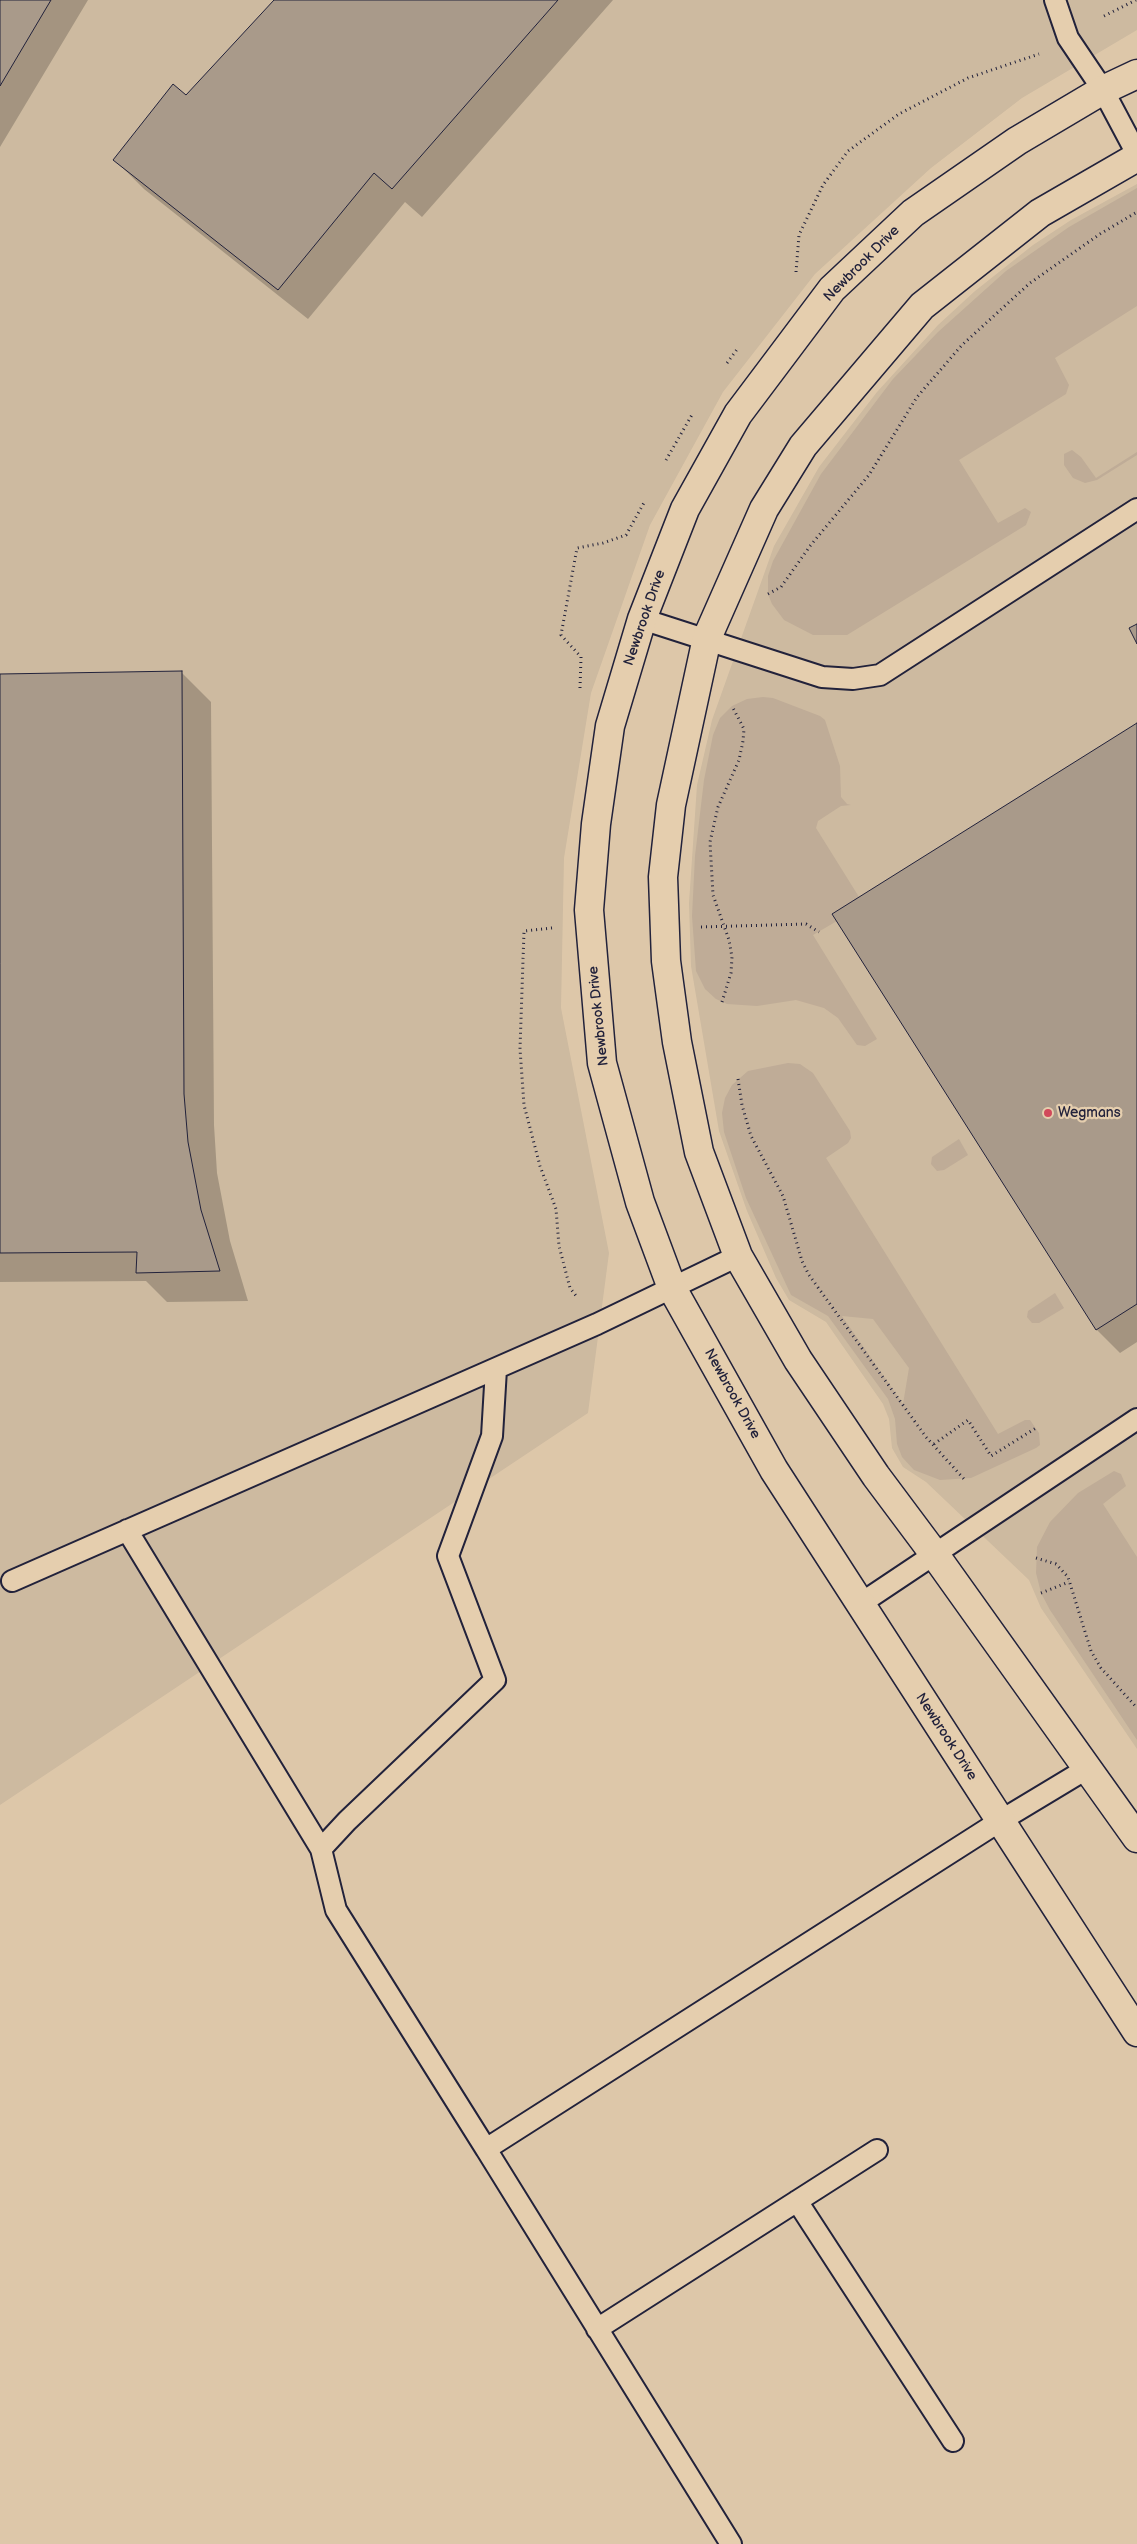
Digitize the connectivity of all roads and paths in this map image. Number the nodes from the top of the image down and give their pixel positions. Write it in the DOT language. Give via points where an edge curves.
graph roads {
  1 [pos="1055,0"];
  2 [pos="1136,0"];
  3 [pos="1104,16"];
  4 [pos="1042,53"];
  5 [pos="1137,74"];
  6 [pos="1103,90"];
  7 [pos="1137,155"];
  8 [pos="1137,212"];
  9 [pos="792,280"];
  10 [pos="1137,509"];
  11 [pos="768,594"];
  12 [pos="642,619"];
  13 [pos="707,638"];
  14 [pos="732,706"];
  15 [pos="724,926"];
  16 [pos="692,927"];
  17 [pos="819,932"];
  18 [pos="722,1002"];
  19 [pos="738,1079"];
  20 [pos="738,1256"];
  21 [pos="672,1288"];
  22 [pos="496,1369"];
  23 [pos="1137,1419"];
  24 [pos="1036,1428"];
  25 [pos="934,1444"];
  26 [pos="964,1479"];
  27 [pos="127,1530"];
  28 [pos="935,1555"];
  29 [pos="1036,1558"];
  30 [pos="12,1581"];
  31 [pos="1069,1582"];
  32 [pos="1041,1593"];
  33 [pos="860,1604"];
  34 [pos="1137,1708"];
  35 [pos="1088,1768"];
  36 [pos="1000,1821"];
  37 [pos="1137,1838"];
  38 [pos="322,1849"];
  39 [pos="1137,2032"];
  40 [pos="486,2149"];
  41 [pos="877,2150"];
  42 [pos="797,2201"];
  43 [pos="598,2329"];
  44 [pos="953,2441"];
  45 [pos="732,2544"];
  1 -- 6 [label="lane" via="1068,38"];
  2 -- 3 [label="path"];
  4 -- 9 [label="path" via="968,78 899,114 848,151 823,185 798,234 798,267"];
  5 -- 6 [label="street, Newbrook Drive"];
  6 -- 7 [label="lane"];
  6 -- 12 [label="street, Newbrook Drive" via="1017,141 913,213 832,289 738,414 685,508"];
  7 -- 13 [label="street" via="1040,213 922,306 803,446 764,509"];
  8 -- 11 [label="path" via="1030,283 962,345 917,397 869,475 810,546 781,587"];
  10 -- 13 [label="lane" via="880,676 853,679 822,677"];
  12 -- 13 [label="lane"];
  12 -- 21 [label="street, Newbrook Drive" via="610,726 596,824 589,910 602,1063 640,1202"];
  13 -- 20 [label="street" via="671,805 663,877 666,961 676,1042 700,1152"];
  14 -- 15 [label="path" via="744,729 744,741 718,807 710,842 713,895"];
  15 -- 16 [label="path"];
  15 -- 17 [label="path" via="806,924"];
  15 -- 18 [label="path" via="732,965"];
  19 -- 25 [label="path" via="751,1136 783,1196 802,1261 818,1289"];
  20 -- 21 [label="lane"];
  20 -- 28 [label="street" via="804,1368 876,1476"];
  21 -- 22 [label="lane"];
  21 -- 33 [label="street, Newbrook Drive" via="774,1470"];
  22 -- 27 [label="lane"];
  22 -- 38 [label="lane" via="492,1436 448,1556 496,1680 347,1821"];
  23 -- 28 [label="lane"];
  24 -- 25 [label="path" via="991,1456 968,1420"];
  25 -- 26 [label="path"];
  27 -- 30 [label="lane"];
  27 -- 38 [label="lane"];
  28 -- 33 [label="lane"];
  28 -- 35 [label="street"];
  29 -- 31 [label="path" via="1056,1564"];
  31 -- 32 [label="path"];
  31 -- 34 [label="path" via="1092,1652 1101,1668"];
  33 -- 36 [label="street, Newbrook Drive"];
  35 -- 36 [label="lane"];
  35 -- 37 [label="street"];
  36 -- 39 [label="street, Newbrook Drive"];
  36 -- 40 [label="lane"];
  38 -- 40 [label="lane" via="336,1910"];
  40 -- 43 [label="lane"];
  41 -- 42 [label="lane"];
  42 -- 43 [label="lane"];
  42 -- 44 [label="lane"];
  43 -- 45 [label="lane"];
}
